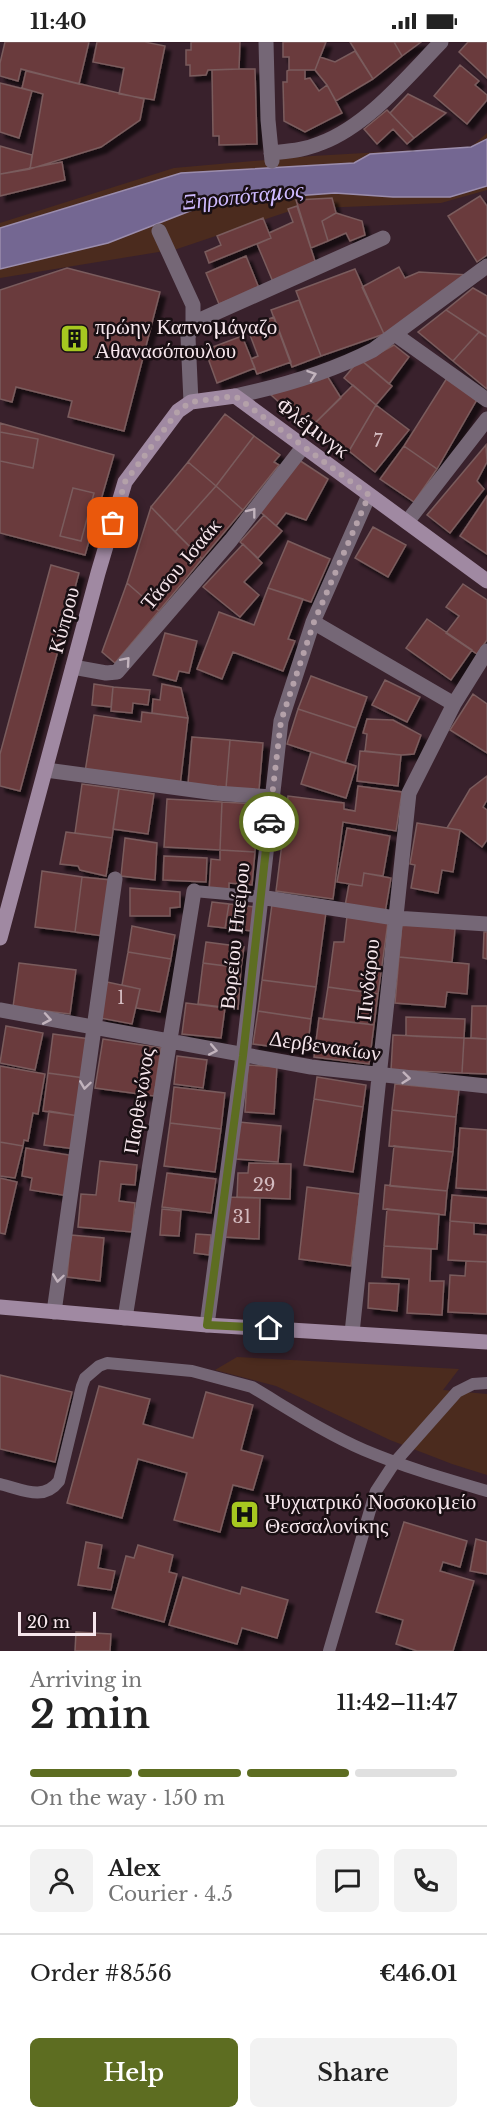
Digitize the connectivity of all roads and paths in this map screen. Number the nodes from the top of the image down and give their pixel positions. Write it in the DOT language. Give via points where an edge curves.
graph roads {
  1 [pos="266,42"];
  2 [pos="441,42"];
  3 [pos="159,231"];
  4 [pos="383,238"];
  5 [pos="487,266"];
  6 [pos="193,323"];
  7 [pos="396,335"];
  8 [pos="235,396"];
  9 [pos="487,400"];
  10 [pos="191,402"];
  11 [pos="487,419"];
  12 [pos="303,447"];
  13 [pos="369,495"];
  14 [pos="407,522"];
  15 [pos="487,581"];
  16 [pos="314,622"];
  17 [pos="487,651"];
  18 [pos="73,667"];
  19 [pos="454,704"];
  20 [pos="46,770"];
  21 [pos="272,797"];
  22 [pos="115,879"];
  23 [pos="194,891"];
  24 [pos="260,897"];
  25 [pos="395,918"];
  26 [pos="487,924"];
  27 [pos="0,938"];
  28 [pos="0,1010"];
  29 [pos="93,1027"];
  30 [pos="170,1042"];
  31 [pos="243,1056"];
  32 [pos="379,1075"];
  33 [pos="487,1086"];
  34 [pos="0,1307"];
  35 [pos="54,1312"];
  36 [pos="124,1318"];
  37 [pos="207,1325"];
  38 [pos="352,1333"];
  39 [pos="487,1342"];
  40 [pos="487,1383"];
  41 [pos="395,1462"];
  42 [pos="0,1484"];
  43 [pos="487,1491"];
  44 [pos="328,1651"];
  1 -- 2 [label="street" via="272,157 339,134 370,112"];
  3 -- 6 [label="street" via="193,305"];
  4 -- 6 [label="street"];
  5 -- 7 [label="street"];
  6 -- 10 [label="street" via="188,337"];
  8 -- 7 [label="street, one-way" via="332,368"];
  7 -- 9 [label="street"];
  8 -- 10 [label="street"];
  8 -- 12 [label="street, Φλέμινγκ"];
  10 -- 18 [label="street, Κύπρου" via="178,411 125,482"];
  11 -- 14 [label="street"];
  12 -- 13 [label="street, Φλέμινγκ"];
  18 -- 12 [label="street, Τάσου Ισαάκ, one-way" via="117,672 231,540"];
  13 -- 14 [label="street, Φλέμινγκ"];
  13 -- 16 [label="street, Βορείου Ηπείρου"];
  14 -- 15 [label="street, Φλέμινγκ"];
  16 -- 19 [label="street"];
  16 -- 21 [label="street, Βορείου Ηπείρου" via="281,721"];
  17 -- 19 [label="street, Πινδάρου"];
  18 -- 20 [label="street, Κύπρου"];
  19 -- 25 [label="street, Πινδάρου" via="409,793"];
  20 -- 21 [label="street"];
  20 -- 27 [label="street, Κύπρου"];
  21 -- 24 [label="street, Βορείου Ηπείρου"];
  22 -- 29 [label="street"];
  23 -- 24 [label="lane"];
  23 -- 30 [label="street, Παρθενώνος"];
  24 -- 25 [label="street"];
  24 -- 31 [label="street, Βορείου Ηπείρου"];
  25 -- 26 [label="street"];
  25 -- 32 [label="street, Πινδάρου"];
  28 -- 29 [label="street, Δερβενακίων, one-way"];
  29 -- 30 [label="street, Δερβενακίων"];
  29 -- 35 [label="street, one-way"];
  30 -- 31 [label="street, Δερβενακίων, one-way"];
  30 -- 36 [label="street, Παρθενώνος"];
  31 -- 32 [label="street, Δερβενακίων"];
  31 -- 37 [label="street, Βορείου Ηπείρου"];
  32 -- 33 [label="street, Δερβενακίων, one-way"];
  32 -- 38 [label="street, Πινδάρου"];
  34 -- 35 [label="street"];
  35 -- 36 [label="street"];
  36 -- 37 [label="street"];
  37 -- 38 [label="street"];
  38 -- 39 [label="street"];
  40 -- 41 [label="lane" via="473,1384 457,1392"];
  41 -- 42 [label="lane" via="335,1436 252,1387 192,1371 107,1364 85,1378 59,1481 52,1490 41,1494"];
  41 -- 43 [label="lane"];
  41 -- 44 [label="lane" via="376,1491"];
}
